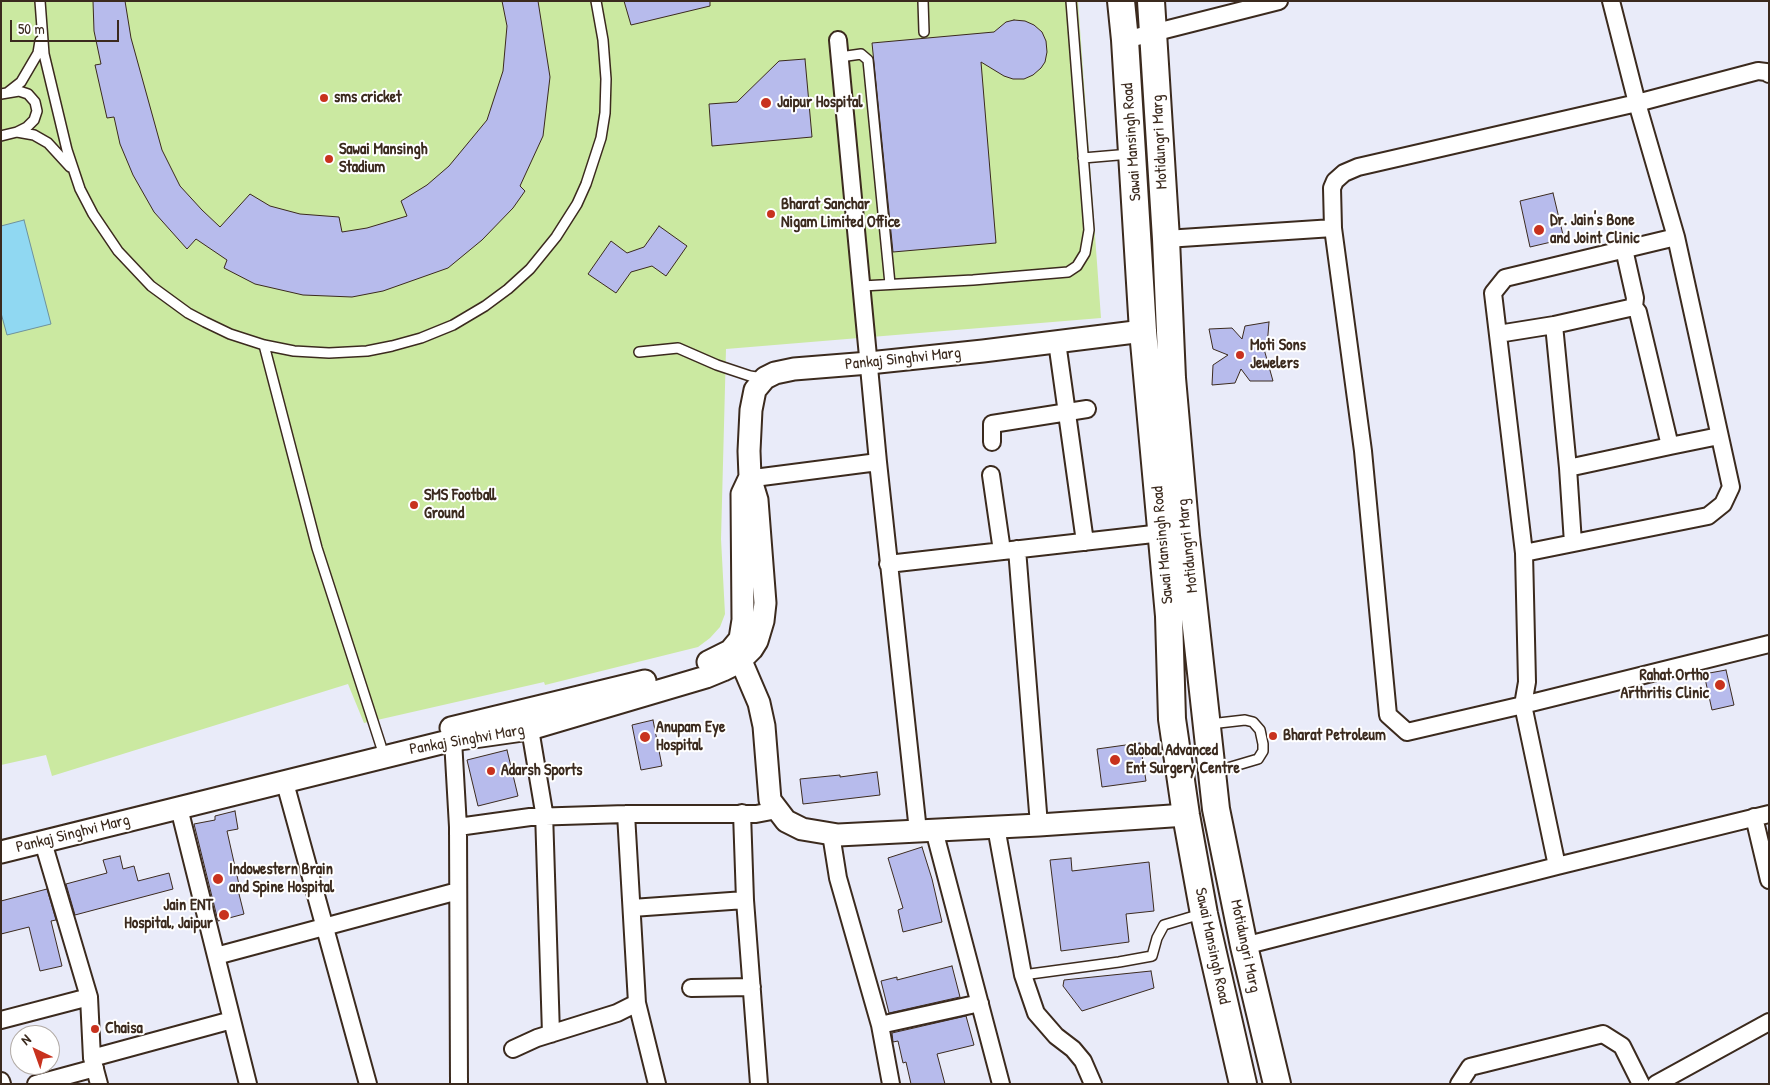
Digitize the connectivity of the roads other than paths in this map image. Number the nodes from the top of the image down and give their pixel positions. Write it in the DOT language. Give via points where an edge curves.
graph roads {
  1 [pos="40,1"];
  2 [pos="596,1"];
  3 [pos="923,1"];
  4 [pos="1071,1"];
  5 [pos="1121,1"];
  6 [pos="1151,1"];
  7 [pos="1279,1"];
  8 [pos="1611,1"];
  9 [pos="924,32"];
  10 [pos="42,34"];
  11 [pos="1154,34"];
  12 [pos="838,40"];
  13 [pos="1125,40"];
  14 [pos="840,58"];
  15 [pos="1769,74"];
  16 [pos="4,94"];
  17 [pos="1637,103"];
  18 [pos="17,132"];
  19 [pos="1,136"];
  20 [pos="1132,154"];
  21 [pos="1083,158"];
  22 [pos="75,174"];
  23 [pos="1333,228"];
  24 [pos="1676,237"];
  25 [pos="1166,238"];
  26 [pos="1624,249"];
  27 [pos="890,284"];
  28 [pos="862,286"];
  29 [pos="1634,307"];
  30 [pos="1554,325"];
  31 [pos="1143,331"];
  32 [pos="1498,334"];
  33 [pos="1057,342"];
  34 [pos="264,345"];
  35 [pos="639,352"];
  36 [pos="870,363"];
  37 [pos="765,378"];
  38 [pos="1087,409"];
  39 [pos="1067,412"];
  40 [pos="1719,436"];
  41 [pos="992,442"];
  42 [pos="1670,446"];
  43 [pos="878,462"];
  44 [pos="1568,468"];
  45 [pos="991,475"];
  46 [pos="750,476"];
  47 [pos="1162,533"];
  48 [pos="1085,542"];
  49 [pos="1574,543"];
  50 [pos="1009,550"];
  51 [pos="1524,553"];
  52 [pos="888,564"];
  53 [pos="1769,644"];
  54 [pos="735,656"];
  55 [pos="1523,705"];
  56 [pos="529,719"];
  57 [pos="1207,724"];
  58 [pos="452,734"];
  59 [pos="381,746"];
  60 [pos="1212,772"];
  61 [pos="283,777"];
  62 [pos="177,802"];
  63 [pos="777,810"];
  64 [pos="742,813"];
  65 [pos="626,814"];
  66 [pos="1186,815"];
  67 [pos="544,816"];
  68 [pos="1761,816"];
  69 [pos="1039,825"];
  70 [pos="458,827"];
  71 [pos="996,827"];
  72 [pos="926,830"];
  73 [pos="832,834"];
  74 [pos="1,840"];
  75 [pos="43,842"];
  76 [pos="1,852"];
  77 [pos="1557,866"];
  78 [pos="1769,880"];
  79 [pos="458,891"];
  80 [pos="745,900"];
  81 [pos="632,908"];
  82 [pos="1204,914"];
  83 [pos="324,926"];
  84 [pos="1244,946"];
  85 [pos="216,956"];
  86 [pos="1023,975"];
  87 [pos="752,987"];
  88 [pos="691,988"];
  89 [pos="89,997"];
  90 [pos="637,1003"];
  91 [pos="980,1003"];
  92 [pos="1,1020"];
  93 [pos="232,1020"];
  94 [pos="1769,1022"];
  95 [pos="880,1025"];
  96 [pos="550,1034"];
  97 [pos="512,1049"];
  98 [pos="95,1070"];
  99 [pos="1239,1082"];
  100 [pos="36,1084"];
  101 [pos="248,1084"];
  102 [pos="368,1084"];
  103 [pos="459,1084"];
  104 [pos="656,1084"];
  105 [pos="759,1084"];
  106 [pos="891,1084"];
  107 [pos="1001,1084"];
  108 [pos="1093,1084"];
  109 [pos="1277,1084"];
  110 [pos="1458,1084"];
  111 [pos="1641,1084"];
  112 [pos="1656,1084"];
  1 -- 10 [label="lane"];
  2 -- 34 [label="lane" via="606,79 606,113 601,138 577,204 556,238 530,268 497,298 470,316 406,343 367,351 329,353"];
  3 -- 9 [label="lane"];
  4 -- 21 [label="lane"];
  5 -- 13 [label="main road, Sawai Mansingh Road"];
  6 -- 11 [label="main road, Motidungri Marg"];
  7 -- 11 [label="street"];
  8 -- 17 [label="street"];
  10 -- 16 [label="lane" via="38,53 29,71 21,82"];
  10 -- 22 [label="lane" via="44,54"];
  11 -- 13 [label="street"];
  11 -- 25 [label="main road, Motidungri Marg"];
  12 -- 14 [label="street"];
  13 -- 20 [label="main road, Sawai Mansingh Road"];
  14 -- 27 [label="lane" via="861,54 868,60"];
  14 -- 28 [label="street"];
  15 -- 17 [label="street" via="1758,71"];
  16 -- 18 [label="lane" via="19,91 28,94 35,102 34,120"];
  17 -- 23 [label="street" via="1358,167 1344,173 1332,188"];
  17 -- 24 [label="street"];
  18 -- 19 [label="lane"];
  18 -- 22 [label="lane" via="34,135 48,143"];
  20 -- 21 [label="lane"];
  20 -- 31 [label="main road, Sawai Mansingh Road"];
  21 -- 27 [label="lane" via="1089,230 1085,253 1077,266 1068,272"];
  22 -- 34 [label="lane" via="101,228 151,286 205,322"];
  23 -- 25 [label="street"];
  23 -- 55 [label="street" via="1364,451 1388,715 1407,732"];
  24 -- 26 [label="street"];
  24 -- 40 [label="street"];
  25 -- 57 [label="main road, Motidungri Marg" via="1172,378"];
  26 -- 29 [label="street" via="1635,298"];
  26 -- 32 [label="street" via="1505,278 1493,293"];
  27 -- 28 [label="lane"];
  28 -- 36 [label="street"];
  29 -- 30 [label="street"];
  29 -- 42 [label="street" via="1638,312"];
  30 -- 32 [label="street"];
  30 -- 44 [label="street"];
  31 -- 33 [label="street, Pankaj Singhvi Marg"];
  31 -- 47 [label="main road, Sawai Mansingh Road"];
  32 -- 51 [label="street"];
  33 -- 36 [label="street, Pankaj Singhvi Marg"];
  33 -- 39 [label="street"];
  34 -- 59 [label="lane" via="317,548"];
  35 -- 37 [label="lane" via="678,348 717,365"];
  36 -- 37 [label="street, Pankaj Singhvi Marg" via="794,369"];
  36 -- 43 [label="street"];
  37 -- 46 [label="street" via="755,390 751,410"];
  38 -- 39 [label="street"];
  39 -- 41 [label="street" via="992,424"];
  39 -- 48 [label="street"];
  40 -- 42 [label="street"];
  40 -- 49 [label="street" via="1731,487 1723,504 1708,516"];
  42 -- 44 [label="street"];
  43 -- 46 [label="street"];
  43 -- 52 [label="street"];
  44 -- 49 [label="street"];
  45 -- 50 [label="street"];
  46 -- 54 [label="street" via="742,494 743,620"];
  47 -- 48 [label="street"];
  47 -- 66 [label="main road, Sawai Mansingh Road" via="1169,616 1172,719"];
  48 -- 50 [label="street"];
  49 -- 51 [label="street"];
  50 -- 52 [label="street"];
  50 -- 69 [label="street"];
  51 -- 55 [label="street" via="1527,682"];
  52 -- 72 [label="street"];
  53 -- 55 [label="street"];
  54 -- 56 [label="street, Pankaj Singhvi Marg"];
  54 -- 63 [label="street" via="747,673 759,702 770,800"];
  55 -- 77 [label="street"];
  56 -- 58 [label="street, Pankaj Singhvi Marg"];
  56 -- 67 [label="street"];
  57 -- 60 [label="main road, Motidungri Marg"];
  57 -- 60 [label="lane" via="1253,722 1260,730 1263,744 1258,759"];
  58 -- 59 [label="street, Pankaj Singhvi Marg"];
  58 -- 61 [label="street, Pankaj Singhvi Marg"];
  58 -- 70 [label="street"];
  59 -- 61 [label="street, Pankaj Singhvi Marg"];
  60 -- 84 [label="main road, Motidungri Marg" via="1216,808"];
  61 -- 62 [label="street, Pankaj Singhvi Marg"];
  61 -- 83 [label="street"];
  62 -- 74 [label="street, Pankaj Singhvi Marg"];
  62 -- 75 [label="street, Pankaj Singhvi Marg"];
  62 -- 85 [label="street"];
  63 -- 64 [label="street"];
  63 -- 73 [label="street" via="786,820 802,829"];
  64 -- 65 [label="street"];
  64 -- 80 [label="street"];
  65 -- 67 [label="street"];
  65 -- 81 [label="street"];
  66 -- 69 [label="street"];
  66 -- 82 [label="main road, Sawai Mansingh Road"];
  67 -- 70 [label="street"];
  67 -- 96 [label="street"];
  68 -- 77 [label="street"];
  68 -- 78 [label="street"];
  69 -- 71 [label="street"];
  70 -- 79 [label="street"];
  71 -- 72 [label="street"];
  71 -- 86 [label="street"];
  72 -- 73 [label="street"];
  72 -- 91 [label="street"];
  73 -- 95 [label="street" via="838,878"];
  75 -- 76 [label="street, Pankaj Singhvi Marg"];
  75 -- 89 [label="street"];
  77 -- 84 [label="street"];
  79 -- 83 [label="street"];
  79 -- 103 [label="street"];
  80 -- 81 [label="street"];
  80 -- 87 [label="street"];
  81 -- 90 [label="street"];
  82 -- 86 [label="lane" via="1164,925 1152,956"];
  82 -- 99 [label="main road, Sawai Mansingh Road"];
  83 -- 85 [label="street"];
  83 -- 102 [label="street"];
  84 -- 109 [label="main road, Motidungri Marg"];
  85 -- 93 [label="street"];
  86 -- 108 [label="street" via="1036,1013 1083,1061"];
  87 -- 88 [label="street"];
  87 -- 105 [label="street"];
  89 -- 92 [label="street"];
  89 -- 98 [label="street"];
  90 -- 96 [label="street" via="617,1013"];
  90 -- 104 [label="street"];
  91 -- 95 [label="street"];
  91 -- 107 [label="street"];
  93 -- 98 [label="street"];
  93 -- 101 [label="street"];
  94 -- 112 [label="street"];
  95 -- 106 [label="street"];
  96 -- 97 [label="street"];
  98 -- 100 [label="street"];
  110 -- 111 [label="street" via="1470,1067 1602,1034 1622,1046"];
}
